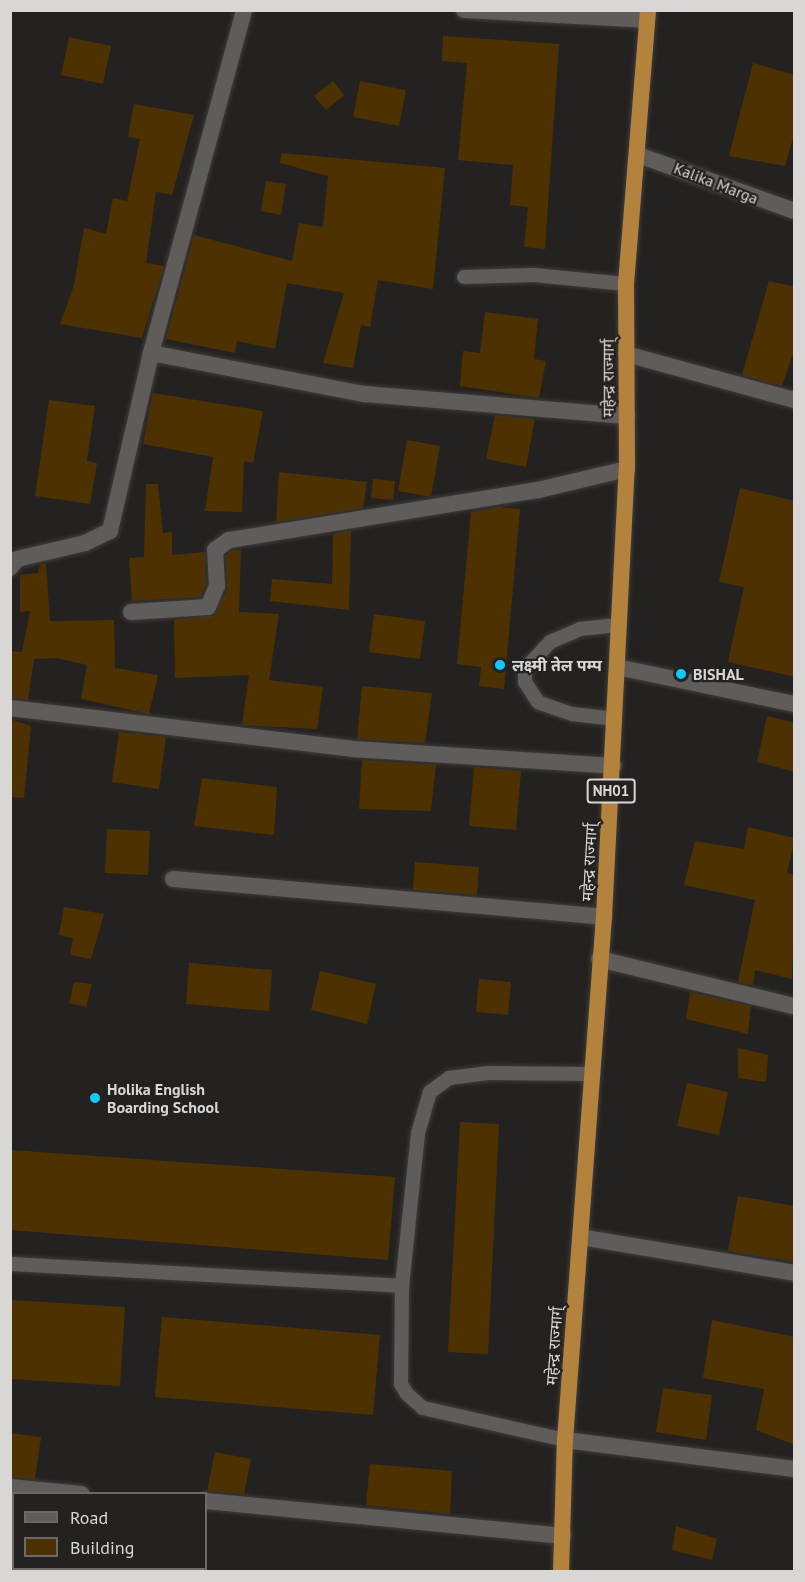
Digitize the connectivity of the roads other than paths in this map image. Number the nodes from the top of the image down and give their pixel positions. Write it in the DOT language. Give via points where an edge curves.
graph roads {
  1 [pos="244,10"];
  2 [pos="464,10"];
  3 [pos="647,15"];
  4 [pos="638,155"];
  5 [pos="795,211"];
  6 [pos="464,277"];
  7 [pos="626,284"];
  8 [pos="151,353"];
  9 [pos="626,354"];
  10 [pos="795,399"];
  11 [pos="627,416"];
  12 [pos="627,469"];
  13 [pos="10,568"];
  14 [pos="131,612"];
  15 [pos="618,625"];
  16 [pos="617,668"];
  17 [pos="795,704"];
  18 [pos="10,708"];
  19 [pos="615,719"];
  20 [pos="613,766"];
  21 [pos="173,879"];
  22 [pos="604,917"];
  23 [pos="600,958"];
  24 [pos="795,1006"];
  25 [pos="590,1074"];
  26 [pos="580,1237"];
  27 [pos="10,1264"];
  28 [pos="795,1273"];
  29 [pos="402,1287"];
  30 [pos="565,1440"];
  31 [pos="795,1470"];
  32 [pos="10,1487"];
  33 [pos="62,1492"];
  34 [pos="207,1501"];
  35 [pos="563,1536"];
  36 [pos="561,1572"];
  1 -- 8 [label="street"];
  2 -- 3 [label="street"];
  3 -- 4 [label="highway, महेन्द्र राज्मार्ग् / NH01"];
  4 -- 5 [label="street, Kalika Marga"];
  4 -- 7 [label="highway, महेन्द्र राज्मार्ग् / NH01"];
  6 -- 7 [label="lane" via="534,275"];
  7 -- 9 [label="highway, महेन्द्र राज्मार्ग् / NH01"];
  8 -- 11 [label="street" via="364,394"];
  8 -- 13 [label="street" via="110,531 86,543 17,559"];
  9 -- 10 [label="street"];
  9 -- 11 [label="highway, महेन्द्र राज्मार्ग् / NH01"];
  11 -- 12 [label="highway, महेन्द्र राज्मार्ग् / NH01"];
  12 -- 14 [label="street" via="538,490 229,540 216,550 217,586 208,607"];
  12 -- 15 [label="highway, महेन्द्र राज्मार्ग् / NH01"];
  15 -- 16 [label="highway, महेन्द्र राज्मार्ग् / NH01"];
  15 -- 19 [label="lane" via="580,629 550,642 525,669 525,682 538,702 572,714"];
  16 -- 17 [label="street"];
  16 -- 19 [label="highway, महेन्द्र राज्मार्ग् / NH01"];
  18 -- 20 [label="street" via="353,749"];
  19 -- 20 [label="highway, महेन्द्र राज्मार्ग् / NH01"];
  20 -- 22 [label="highway, महेन्द्र राज्मार्ग् / NH01"];
  21 -- 22 [label="street"];
  22 -- 23 [label="highway, महेन्द्र राज्मार्ग् / NH01"];
  23 -- 24 [label="street"];
  23 -- 25 [label="highway, महेन्द्र राज्मार्ग् / NH01"];
  25 -- 26 [label="highway, महेन्द्र राज्मार्ग् / NH01"];
  25 -- 29 [label="lane" via="489,1073 450,1078 430,1092 417,1144"];
  26 -- 28 [label="street"];
  26 -- 30 [label="highway, महेन्द्र राज्मार्ग् / NH01"];
  27 -- 29 [label="lane"];
  29 -- 30 [label="lane" via="401,1384 407,1394 423,1408"];
  30 -- 31 [label="street"];
  30 -- 35 [label="highway, महेन्द्र राज्मार्ग् / NH01"];
  32 -- 33 [label="street"];
  34 -- 35 [label="street"];
  35 -- 36 [label="highway, महेन्द्र राज्मार्ग् / NH01"];
}
